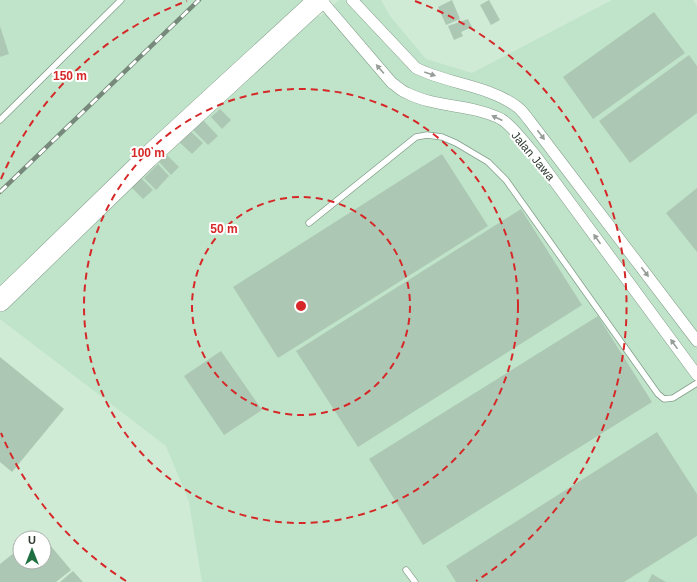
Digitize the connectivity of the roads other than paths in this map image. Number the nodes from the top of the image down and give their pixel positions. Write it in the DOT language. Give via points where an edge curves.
graph roads {
  1 [pos="121,0"];
  2 [pos="320,0"];
  3 [pos="352,0"];
  4 [pos="0,120"];
  5 [pos="309,223"];
  6 [pos="0,301"];
  7 [pos="697,341"];
  8 [pos="697,375"];
  9 [pos="697,384"];
  10 [pos="406,570"];
  11 [pos="415,582"];
  1 -- 4 [label="lane"];
  2 -- 6 [label="highway" via="147,158"];
  8 -- 2 [label="street, Jalan Jawa, one-way" via="517,134 502,120 490,115 419,99 405,93 392,83"];
  3 -- 7 [label="street, Jalan Jawa, one-way" via="416,68 486,91 518,107"];
  5 -- 9 [label="lane" via="416,137 442,137 488,162 506,180 658,394 664,399 673,398"];
  10 -- 11 [label="lane"];
}
